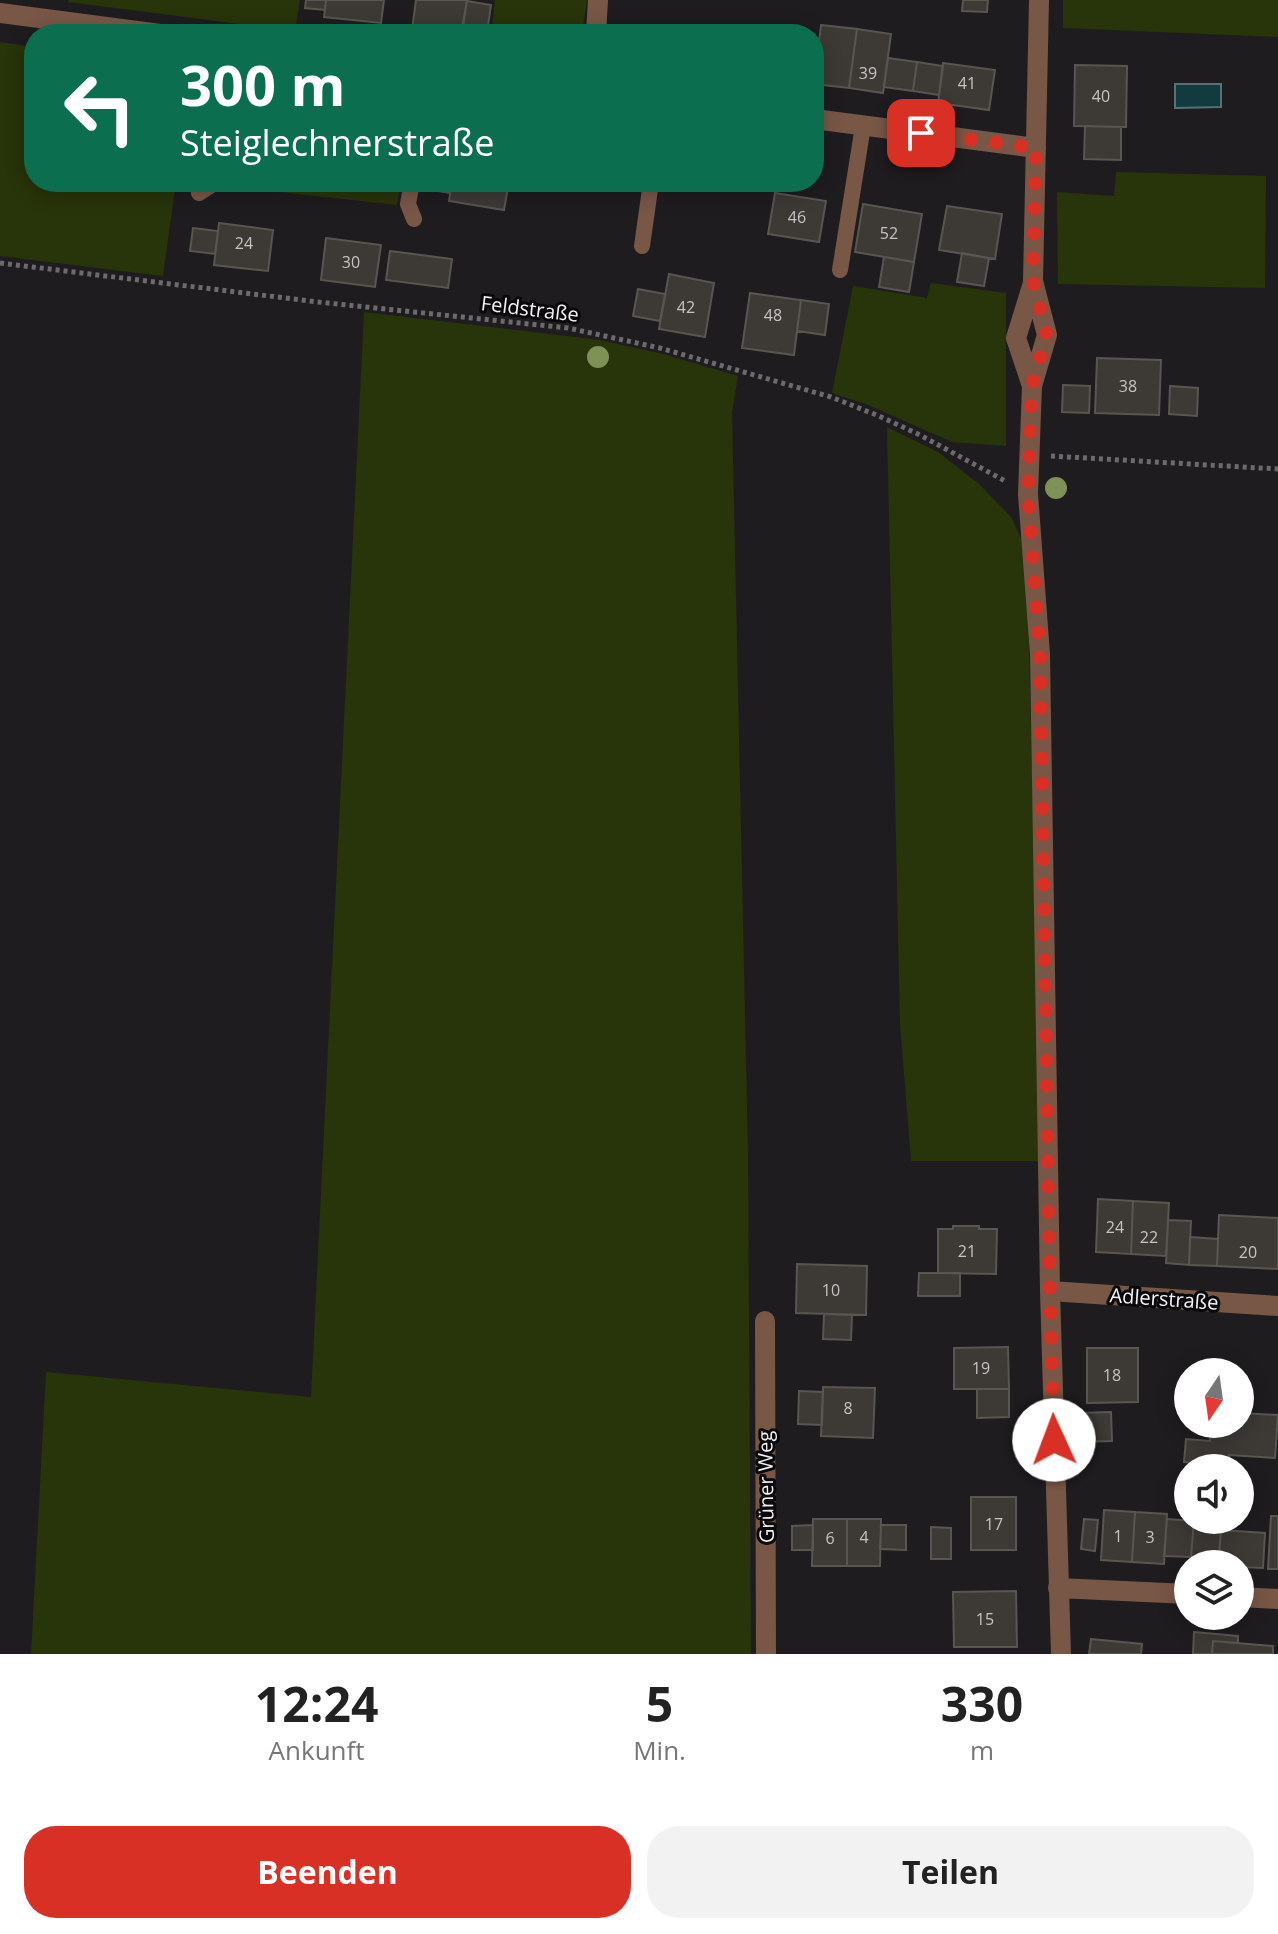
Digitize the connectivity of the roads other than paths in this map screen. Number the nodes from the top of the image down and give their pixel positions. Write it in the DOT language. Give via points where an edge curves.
graph roads {
  1 [pos="598,0"];
  2 [pos="1039,0"];
  3 [pos="0,13"];
  4 [pos="84,24"];
  5 [pos="597,24"];
  6 [pos="824,120"];
  7 [pos="863,126"];
  8 [pos="1036,148"];
  9 [pos="410,192"];
  10 [pos="650,192"];
  11 [pos="414,219"];
  12 [pos="642,246"];
  13 [pos="840,270"];
  14 [pos="1033,281"];
  15 [pos="1032,386"];
  16 [pos="1050,1291"];
  17 [pos="1278,1306"];
  18 [pos="765,1321"];
  19 [pos="1058,1588"];
  20 [pos="1174,1593"];
  21 [pos="1254,1598"];
  22 [pos="1278,1599"];
  23 [pos="766,1654"];
  24 [pos="1061,1654"];
  1 -- 5 [label="street"];
  2 -- 8 [label="street"];
  3 -- 4 [label="street"];
  6 -- 7 [label="street"];
  7 -- 8 [label="street"];
  7 -- 13 [label="lane"];
  8 -- 14 [label="street"];
  9 -- 11 [label="lane"];
  10 -- 12 [label="lane"];
  14 -- 15 [label="street" via="1047,335"];
  14 -- 15 [label="street" via="1016,338"];
  15 -- 16 [label="street" via="1028,494 1040,654"];
  16 -- 17 [label="street, Adlerstraße"];
  16 -- 19 [label="street"];
  18 -- 23 [label="street, Grüner Weg"];
  19 -- 20 [label="street"];
  19 -- 24 [label="street"];
  21 -- 22 [label="street"];
}
